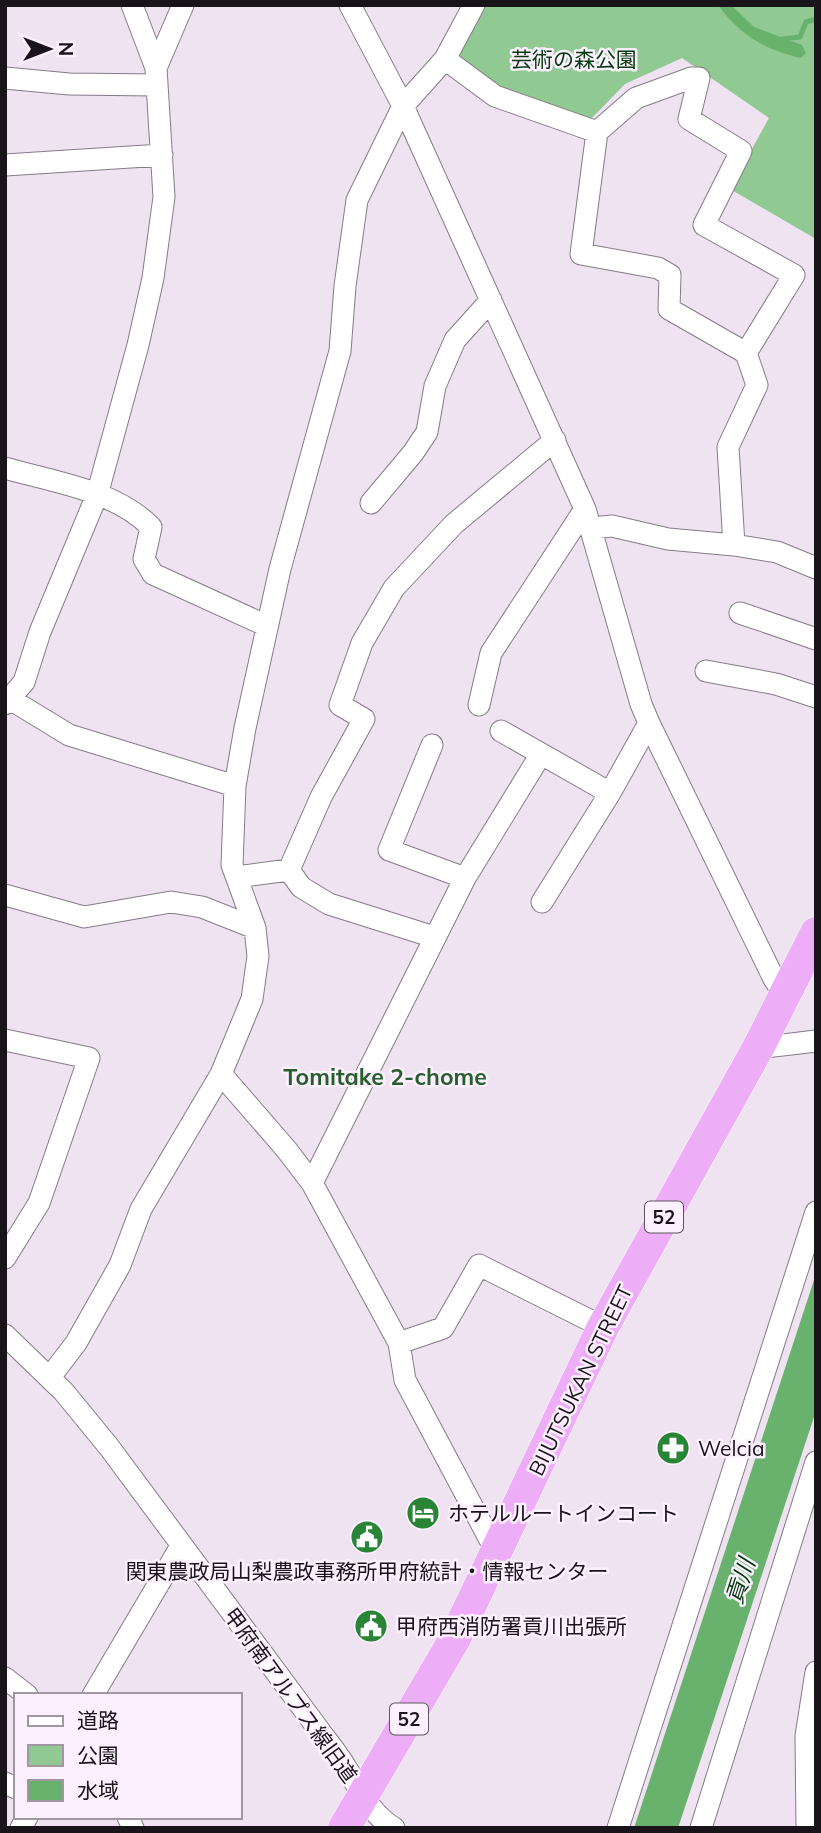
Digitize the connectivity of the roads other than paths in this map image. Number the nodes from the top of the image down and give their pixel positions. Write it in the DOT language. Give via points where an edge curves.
graph roads {
  1 [pos="132,5"];
  2 [pos="183,5"];
  3 [pos="350,5"];
  4 [pos="474,5"];
  5 [pos="444,59"];
  6 [pos="156,76"];
  7 [pos="5,78"];
  8 [pos="403,106"];
  9 [pos="597,132"];
  10 [pos="162,155"];
  11 [pos="5,165"];
  12 [pos="491,300"];
  13 [pos="746,353"];
  14 [pos="555,440"];
  15 [pos="5,468"];
  16 [pos="97,495"];
  17 [pos="371,503"];
  18 [pos="589,518"];
  19 [pos="734,545"];
  20 [pos="816,568"];
  21 [pos="740,613"];
  22 [pos="267,626"];
  23 [pos="816,639"];
  24 [pos="706,670"];
  25 [pos="15,680"];
  26 [pos="816,697"];
  27 [pos="8,701"];
  28 [pos="479,705"];
  29 [pos="649,723"];
  30 [pos="501,732"];
  31 [pos="432,745"];
  32 [pos="541,754"];
  33 [pos="235,786"];
  34 [pos="610,793"];
  35 [pos="289,870"];
  36 [pos="237,877"];
  37 [pos="465,878"];
  38 [pos="5,895"];
  39 [pos="542,902"];
  40 [pos="255,928"];
  41 [pos="816,933"];
  42 [pos="434,937"];
  43 [pos="784,994"];
  44 [pos="5,1040"];
  45 [pos="816,1041"];
  46 [pos="758,1048"];
  47 [pos="221,1074"];
  48 [pos="312,1183"];
  49 [pos="816,1212"];
  50 [pos="5,1258"];
  51 [pos="603,1327"];
  52 [pos="5,1335"];
  53 [pos="398,1343"];
  54 [pos="50,1377"];
  55 [pos="816,1462"];
  56 [pos="181,1545"];
  57 [pos="497,1553"];
  58 [pos="816,1672"];
  59 [pos="5,1678"];
  60 [pos="24,1693"];
  61 [pos="94,1693"];
  62 [pos="363,1797"];
  63 [pos="344,1828"];
  64 [pos="394,1828"];
  65 [pos="618,1828"];
  66 [pos="701,1828"];
  67 [pos="807,1828"];
  1 -- 6 [label="street"];
  2 -- 6 [label="street"];
  3 -- 8 [label="street"];
  4 -- 5 [label="street"];
  5 -- 8 [label="street"];
  5 -- 9 [label="street" via="495,96"];
  6 -- 7 [label="street" via="69,84"];
  6 -- 10 [label="street"];
  8 -- 12 [label="street"];
  8 -- 22 [label="street" via="357,200 340,351"];
  9 -- 13 [label="street" via="581,254 658,268 670,275 669,309"];
  9 -- 13 [label="street" via="636,98 699,78 690,119 741,151 704,225 793,275"];
  10 -- 11 [label="street"];
  10 -- 16 [label="street" via="164,197 153,278"];
  12 -- 14 [label="street"];
  12 -- 17 [label="street" via="455,340 435,386 427,432"];
  13 -- 19 [label="street" via="757,385 728,447"];
  14 -- 18 [label="street"];
  14 -- 35 [label="street" via="454,524 394,588 362,643 340,705 363,719"];
  15 -- 16 [label="street"];
  16 -- 22 [label="street" via="138,514 151,527 144,559 153,573"];
  16 -- 25 [label="street"];
  18 -- 19 [label="street" via="668,539"];
  18 -- 28 [label="street" via="491,653"];
  18 -- 29 [label="street"];
  19 -- 20 [label="street" via="777,552"];
  21 -- 23 [label="street"];
  22 -- 33 [label="street"];
  24 -- 26 [label="street"];
  25 -- 27 [label="street"];
  27 -- 33 [label="street" via="69,735"];
  29 -- 34 [label="street"];
  29 -- 43 [label="street"];
  30 -- 32 [label="street"];
  31 -- 37 [label="street" via="389,850"];
  32 -- 34 [label="street"];
  32 -- 37 [label="street"];
  33 -- 36 [label="street" via="232,865"];
  34 -- 39 [label="street"];
  35 -- 36 [label="street"];
  35 -- 42 [label="street" via="301,887 329,904"];
  36 -- 40 [label="street"];
  37 -- 42 [label="street"];
  38 -- 40 [label="street" via="84,917 171,902 202,907"];
  40 -- 47 [label="street" via="258,956 252,999"];
  41 -- 43 [label="highway, BIJUTSUKAN STREET / 52"];
  42 -- 48 [label="street"];
  43 -- 46 [label="highway, BIJUTSUKAN STREET / 52"];
  44 -- 50 [label="street" via="89,1058 39,1203"];
  45 -- 46 [label="street"];
  46 -- 51 [label="highway, BIJUTSUKAN STREET / 52"];
  47 -- 48 [label="street"];
  47 -- 54 [label="street" via="141,1209 120,1265 76,1343"];
  48 -- 53 [label="street"];
  49 -- 65 [label="street"];
  51 -- 53 [label="street" via="479,1265 443,1328"];
  51 -- 57 [label="highway, BIJUTSUKAN STREET / 52"];
  52 -- 54 [label="street, 甲府南アルプス線旧道"];
  53 -- 57 [label="street" via="405,1380"];
  54 -- 56 [label="street, 甲府南アルプス線旧道"];
  55 -- 66 [label="street"];
  56 -- 61 [label="street"];
  56 -- 62 [label="street, 甲府南アルプス線旧道" via="348,1769"];
  57 -- 62 [label="highway, BIJUTSUKAN STREET / 52" via="437,1671"];
  58 -- 67 [label="street" via="806,1736"];
  59 -- 60 [label="street"];
  62 -- 63 [label="highway, BIJUTSUKAN STREET / 52"];
  62 -- 64 [label="street, 甲府南アルプス線旧道"];
}
